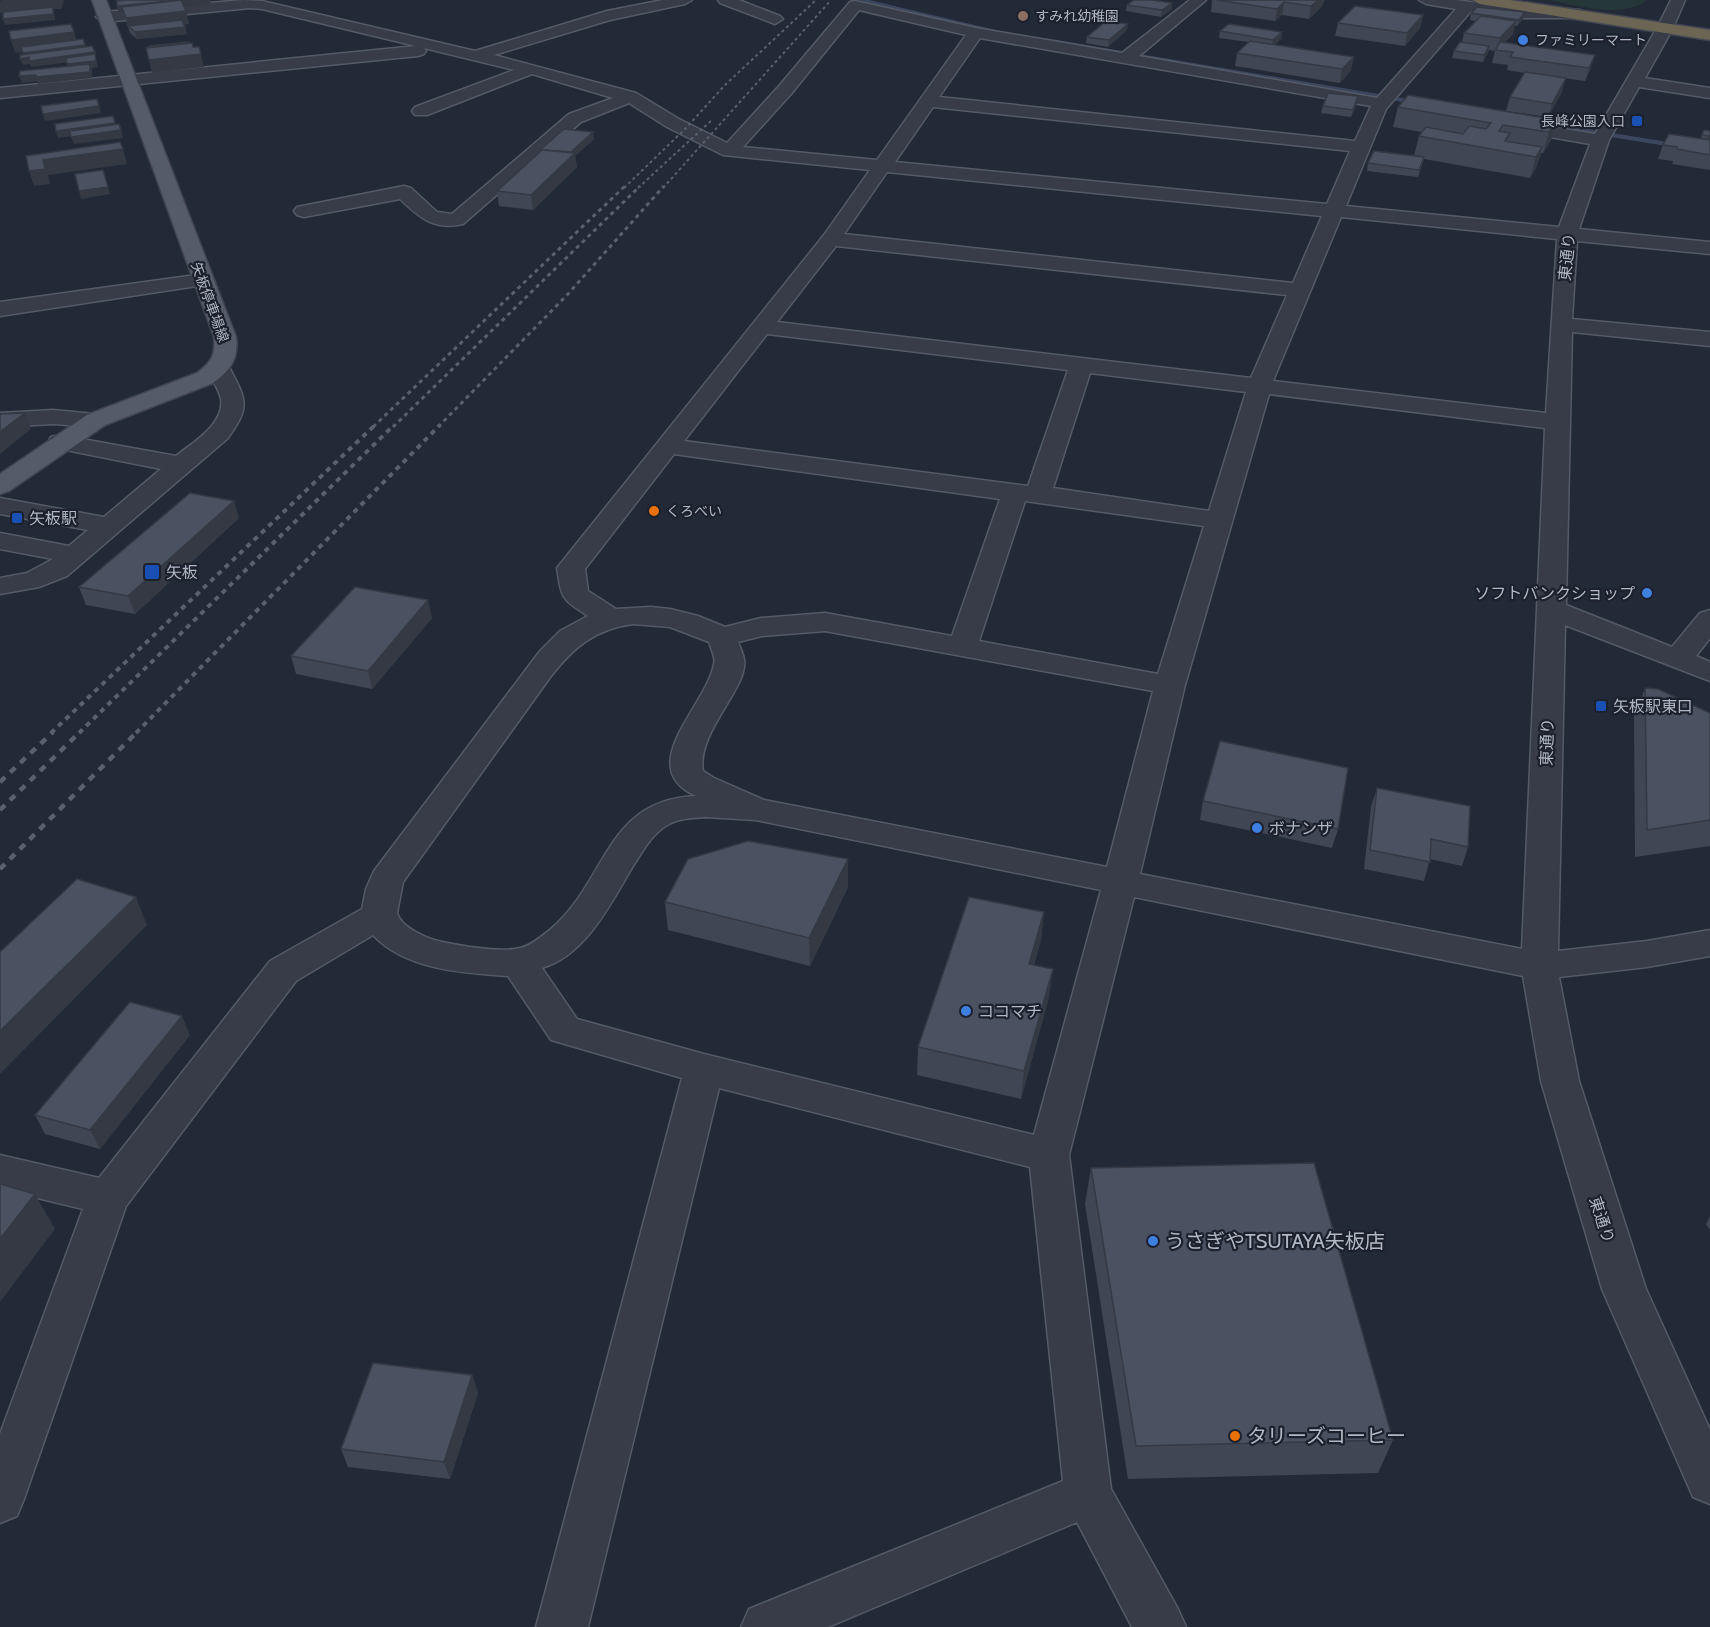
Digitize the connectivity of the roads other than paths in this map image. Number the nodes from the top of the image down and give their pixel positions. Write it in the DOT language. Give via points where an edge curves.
graph roads {
  1 [pos="99,0"];
  2 [pos="288,0"];
  3 [pos="685,0"];
  4 [pos="725,0"];
  5 [pos="1199,0"];
  6 [pos="1426,0"];
  7 [pos="1531,0"];
  8 [pos="1678,0"];
  9 [pos="856,2"];
  10 [pos="1473,3"];
  11 [pos="262,5"];
  12 [pos="1580,15"];
  13 [pos="104,17"];
  14 [pos="775,19"];
  15 [pos="1665,28"];
  16 [pos="976,33"];
  17 [pos="1710,35"];
  18 [pos="444,48"];
  19 [pos="474,56"];
  20 [pos="1124,60"];
  21 [pos="531,69"];
  22 [pos="128,81"];
  23 [pos="1635,81"];
  24 [pos="0,93"];
  25 [pos="1710,93"];
  26 [pos="630,97"];
  27 [pos="929,101"];
  28 [pos="1394,105"];
  29 [pos="421,111"];
  30 [pos="1497,123"];
  31 [pos="1600,140"];
  32 [pos="1360,147"];
  33 [pos="729,151"];
  34 [pos="883,167"];
  35 [pos="304,211"];
  36 [pos="1334,211"];
  37 [pos="1567,234"];
  38 [pos="831,239"];
  39 [pos="1710,248"];
  40 [pos="203,280"];
  41 [pos="1299,290"];
  42 [pos="0,309"];
  43 [pos="1561,324"];
  44 [pos="762,327"];
  45 [pos="1710,339"];
  46 [pos="1081,366"];
  47 [pos="218,369"];
  48 [pos="1259,387"];
  49 [pos="0,420"];
  50 [pos="96,420"];
  51 [pos="1559,422"];
  52 [pos="60,442"];
  53 [pos="668,446"];
  54 [pos="182,465"];
  55 [pos="0,486"];
  56 [pos="1026,493"];
  57 [pos="0,506"];
  58 [pos="1220,520"];
  59 [pos="0,525"];
  60 [pos="0,541"];
  61 [pos="83,548"];
  62 [pos="0,560"];
  63 [pos="0,586"];
  64 [pos="1552,610"];
  65 [pos="611,618"];
  66 [pos="1710,619"];
  67 [pos="722,638"];
  68 [pos="963,646"];
  69 [pos="1678,659"];
  70 [pos="1710,672"];
  71 [pos="1170,685"];
  72 [pos="756,809"];
  73 [pos="1121,881"];
  74 [pos="379,915"];
  75 [pos="1710,943"];
  76 [pos="519,963"];
  77 [pos="1539,966"];
  78 [pos="704,1069"];
  79 [pos="1049,1155"];
  80 [pos="0,1172"];
  81 [pos="108,1198"];
  82 [pos="1710,1481"];
  83 [pos="1088,1494"];
  84 [pos="0,1499"];
  85 [pos="562,1627"];
  86 [pos="767,1627"];
  87 [pos="1160,1627"];
  1 -- 13 [label="main road, 矢板停車場線"];
  2 -- 11 [label="street"];
  3 -- 19 [label="street" via="607,16"];
  4 -- 14 [label="street"];
  5 -- 20 [label="street"];
  6 -- 10 [label="street"];
  7 -- 12 [label="street"];
  8 -- 15 [label="street, 東通り"];
  9 -- 16 [label="street"];
  9 -- 33 [label="street" via="785,90"];
  10 -- 12 [label="highway"];
  10 -- 28 [label="street"];
  11 -- 13 [label="street"];
  11 -- 18 [label="street"];
  12 -- 15 [label="highway"];
  13 -- 22 [label="main road, 矢板停車場線"];
  15 -- 17 [label="highway"];
  15 -- 23 [label="street, 東通り"];
  16 -- 20 [label="street"];
  16 -- 27 [label="street"];
  18 -- 19 [label="street"];
  18 -- 22 [label="street"];
  19 -- 21 [label="street"];
  20 -- 28 [label="street"];
  21 -- 26 [label="street"];
  21 -- 29 [label="street"];
  22 -- 24 [label="street"];
  22 -- 40 [label="main road, 矢板停車場線"];
  23 -- 25 [label="street"];
  23 -- 31 [label="street, 東通り"];
  26 -- 33 [label="street"];
  26 -- 35 [label="street" via="575,118 456,220 431,218 404,192"];
  27 -- 32 [label="street"];
  27 -- 34 [label="street"];
  28 -- 32 [label="street"];
  30 -- 31 [label="street"];
  31 -- 37 [label="street, 東通り"];
  32 -- 36 [label="street"];
  33 -- 34 [label="street"];
  34 -- 36 [label="street"];
  34 -- 38 [label="street"];
  36 -- 37 [label="street"];
  36 -- 41 [label="street"];
  37 -- 39 [label="street"];
  37 -- 43 [label="street, 東通り"];
  38 -- 41 [label="street"];
  38 -- 44 [label="street"];
  40 -- 42 [label="street"];
  40 -- 47 [label="main road, 矢板停車場線" via="227,348"];
  41 -- 48 [label="street"];
  43 -- 45 [label="street"];
  43 -- 51 [label="street, 東通り"];
  44 -- 46 [label="street"];
  44 -- 53 [label="street"];
  46 -- 48 [label="street"];
  46 -- 56 [label="street"];
  47 -- 50 [label="main road" via="181,389"];
  47 -- 54 [label="street" via="235,408 219,433"];
  48 -- 51 [label="street"];
  48 -- 58 [label="street"];
  49 -- 50 [label="street"];
  50 -- 52 [label="main road"];
  51 -- 64 [label="street, 東通り"];
  52 -- 54 [label="street"];
  52 -- 55 [label="main road"];
  53 -- 56 [label="street"];
  53 -- 65 [label="street" via="571,568 575,595"];
  54 -- 61 [label="street"];
  56 -- 58 [label="street"];
  56 -- 68 [label="street"];
  57 -- 61 [label="street"];
  58 -- 71 [label="street"];
  59 -- 61 [label="street"];
  60 -- 61 [label="street"];
  61 -- 62 [label="street"];
  61 -- 63 [label="street" via="28,582"];
  64 -- 69 [label="street"];
  64 -- 77 [label="street, 東通り"];
  65 -- 67 [label="street" via="649,614 700,625"];
  65 -- 74 [label="street" via="578,632 545,665 386,880"];
  66 -- 69 [label="street"];
  67 -- 68 [label="street" via="761,627 825,622"];
  67 -- 72 [label="street" via="730,661 693,737 685,759 688,776"];
  68 -- 71 [label="street"];
  69 -- 70 [label="street"];
  71 -- 73 [label="street"];
  72 -- 73 [label="street"];
  72 -- 76 [label="street" via="711,805 657,815 638,832 583,918 566,937"];
  73 -- 77 [label="street"];
  73 -- 79 [label="street"];
  74 -- 76 [label="street" via="389,933 422,951 461,959"];
  74 -- 81 [label="street" via="284,971"];
  75 -- 77 [label="street"];
  76 -- 78 [label="street" via="564,1030"];
  77 -- 82 [label="street, 東通り" via="1560,1081 1624,1289"];
  78 -- 79 [label="street"];
  78 -- 85 [label="street"];
  79 -- 83 [label="street"];
  80 -- 81 [label="street"];
  81 -- 84 [label="street"];
  83 -- 86 [label="street"];
  83 -- 87 [label="street"];
}
